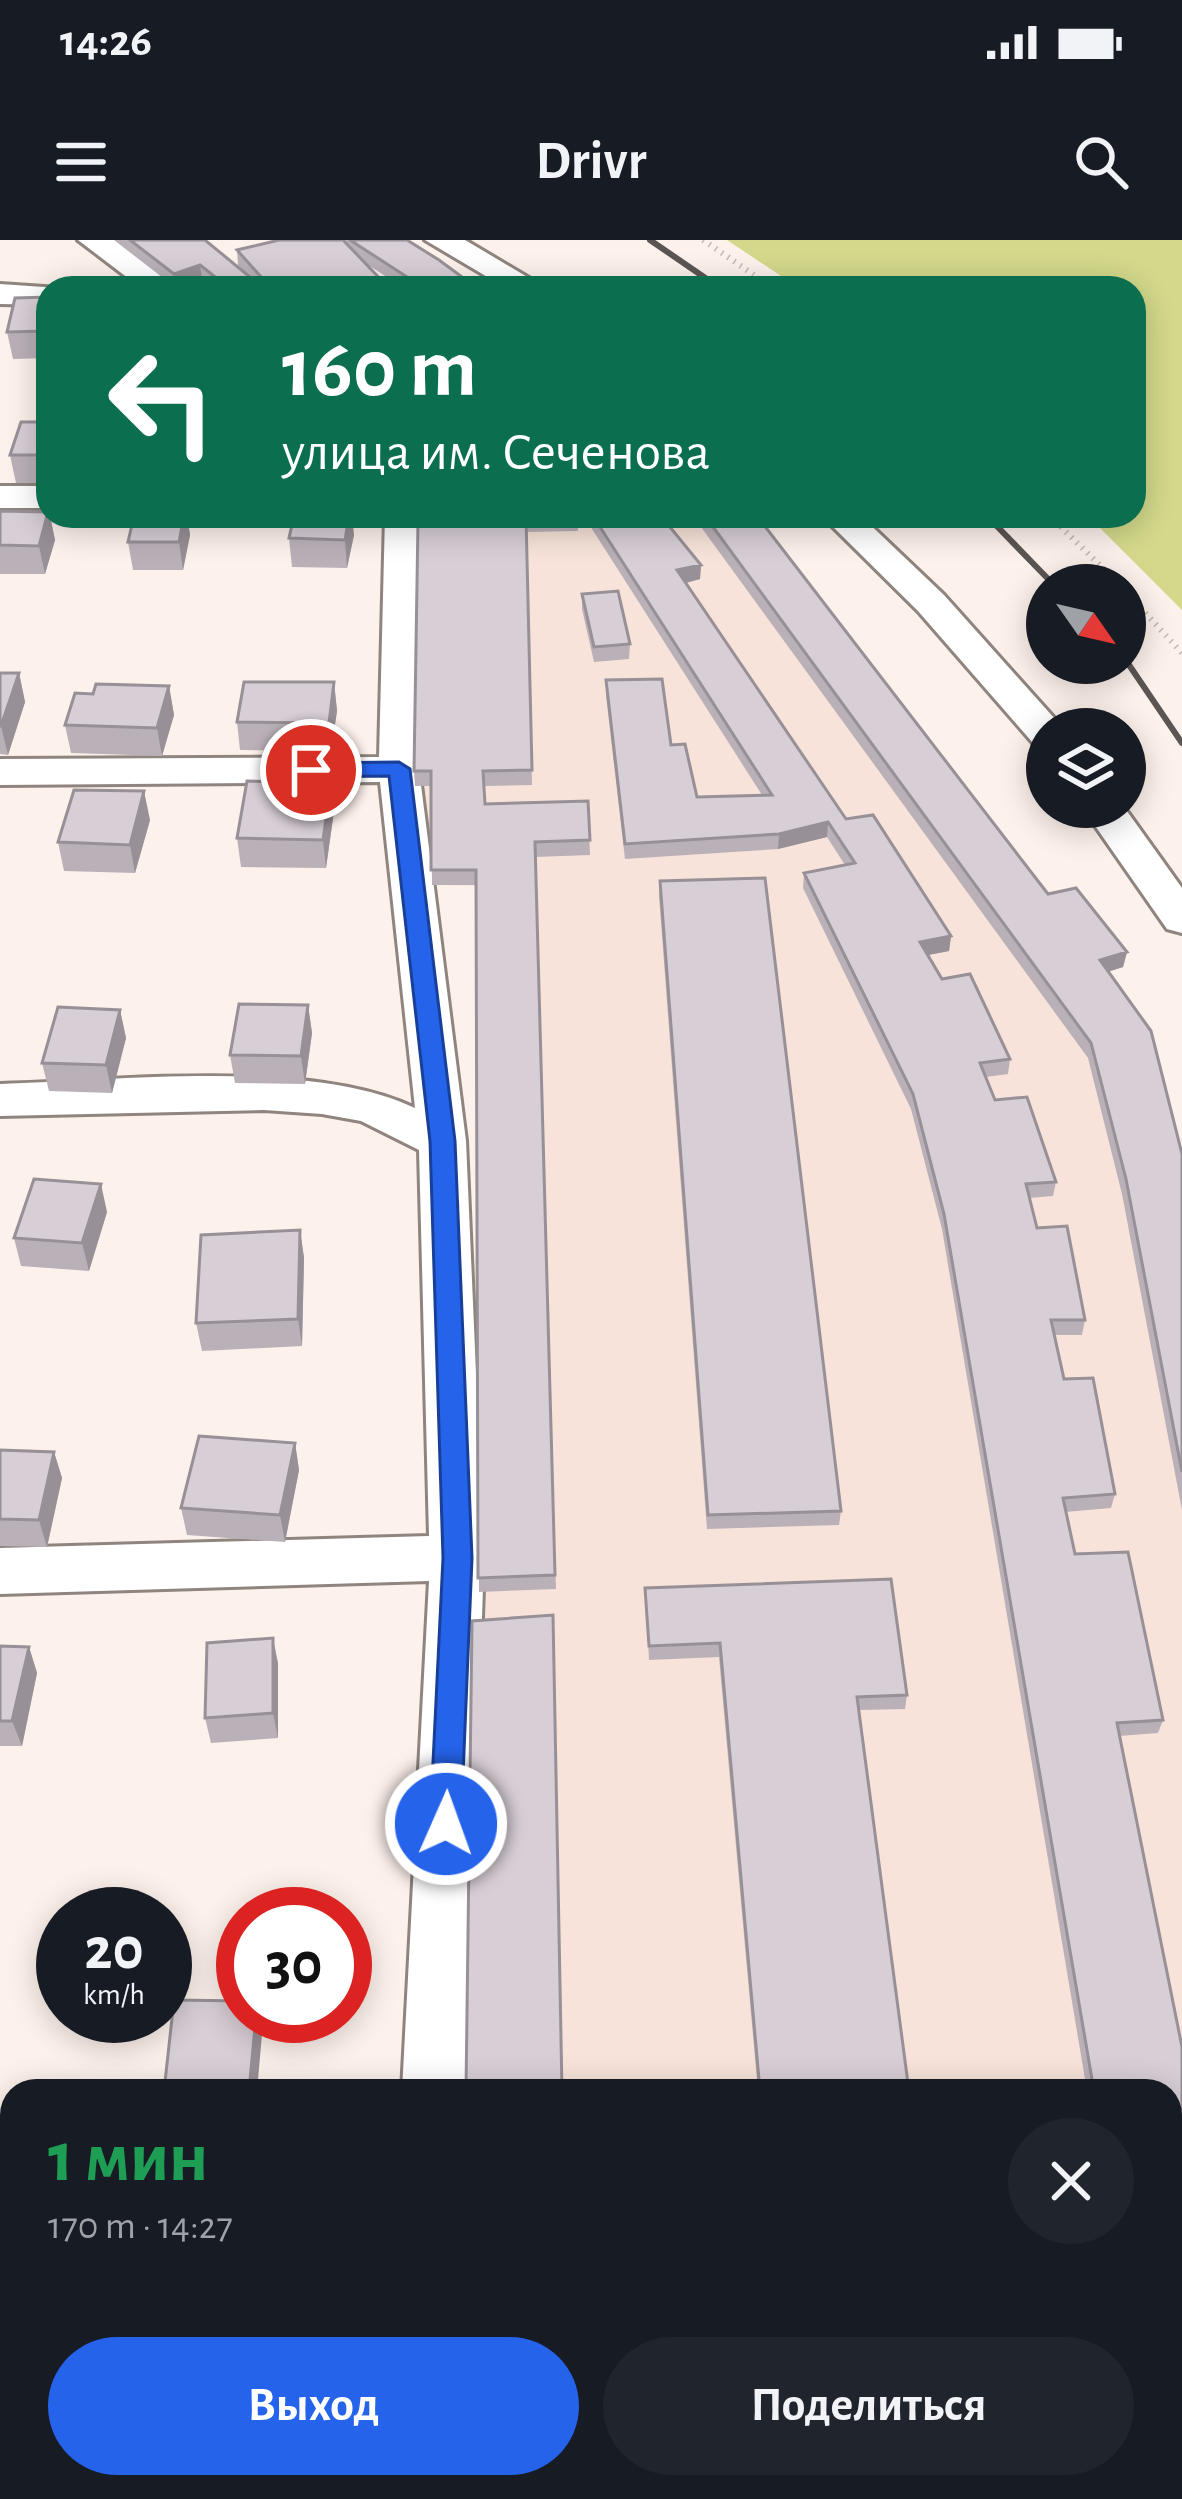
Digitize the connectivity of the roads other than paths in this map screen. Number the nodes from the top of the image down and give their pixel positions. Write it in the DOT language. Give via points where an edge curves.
graph roads {
  1 [pos="94,240"];
  2 [pos="441,240"];
  3 [pos="145,276"];
  4 [pos="508,276"];
  5 [pos="0,294"];
  6 [pos="36,295"];
  7 [pos="0,497"];
  8 [pos="36,497"];
  9 [pos="404,528"];
  10 [pos="853,528"];
  11 [pos="1026,710"];
  12 [pos="399,769"];
  13 [pos="0,772"];
  14 [pos="1118,828"];
  15 [pos="1182,919"];
  16 [pos="0,1100"];
  17 [pos="442,1141"];
  18 [pos="457,1558"];
  19 [pos="0,1571"];
  20 [pos="435,2079"];
  1 -- 3 [label="street"];
  2 -- 4 [label="street"];
  5 -- 6 [label="street"];
  7 -- 8 [label="street"];
  9 -- 12 [label="street"];
  10 -- 11 [label="street"];
  12 -- 13 [label="street"];
  12 -- 17 [label="street"];
  14 -- 15 [label="street"];
  16 -- 17 [label="street" via="322,1098 371,1106"];
  17 -- 18 [label="street"];
  18 -- 19 [label="street"];
  18 -- 20 [label="street"];
}
